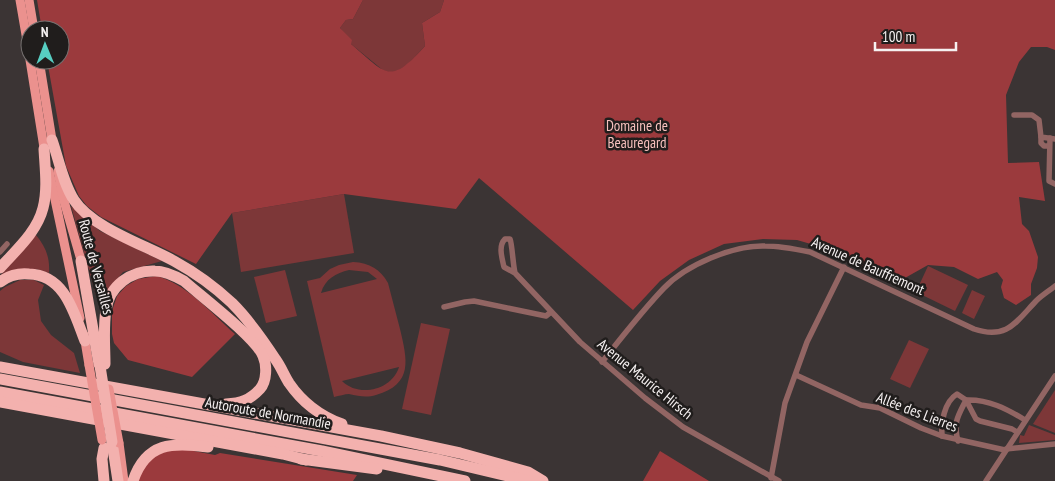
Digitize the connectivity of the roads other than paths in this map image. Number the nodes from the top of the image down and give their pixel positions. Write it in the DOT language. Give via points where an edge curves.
graph roads {
  1 [pos="20,0"];
  2 [pos="29,0"];
  3 [pos="23,20"];
  4 [pos="32,20"];
  5 [pos="32,70"];
  6 [pos="41,70"];
  7 [pos="1014,115"];
  8 [pos="1041,137"];
  9 [pos="1053,138"];
  10 [pos="52,140"];
  11 [pos="1049,146"];
  12 [pos="44,149"];
  13 [pos="1055,184"];
  14 [pos="8,244"];
  15 [pos="0,252"];
  16 [pos="81,261"];
  17 [pos="844,267"];
  18 [pos="0,268"];
  19 [pos="515,273"];
  20 [pos="0,282"];
  21 [pos="1055,286"];
  22 [pos="444,307"];
  23 [pos="551,312"];
  24 [pos="85,341"];
  25 [pos="0,358"];
  26 [pos="602,362"];
  27 [pos="100,366"];
  28 [pos="0,367"];
  29 [pos="38,373"];
  30 [pos="796,374"];
  31 [pos="1055,376"];
  32 [pos="0,379"];
  33 [pos="0,392"];
  34 [pos="966,400"];
  35 [pos="0,402"];
  36 [pos="199,403"];
  37 [pos="1025,420"];
  38 [pos="1017,432"];
  39 [pos="382,436"];
  40 [pos="942,436"];
  41 [pos="958,441"];
  42 [pos="109,443"];
  43 [pos="1055,444"];
  44 [pos="1006,449"];
  45 [pos="306,460"];
  46 [pos="412,469"];
  47 [pos="771,478"];
  48 [pos="104,481"];
  49 [pos="109,481"];
  50 [pos="118,481"];
  51 [pos="124,481"];
  52 [pos="133,481"];
  53 [pos="465,481"];
  54 [pos="529,481"];
  55 [pos="543,481"];
  56 [pos="779,481"];
  57 [pos="986,481"];
  1 -- 3 [label="main road, Route de Versailles"];
  2 -- 4 [label="main road"];
  5 -- 12 [label="main road, Route de Versailles"];
  6 -- 10 [label="main road, Route de Versailles"];
  7 -- 8 [label="street" via="1032,115 1039,120"];
  8 -- 9 [label="street"];
  8 -- 11 [label="street" via="1041,143"];
  9 -- 11 [label="street"];
  10 -- 16 [label="main road, Route de Versailles" via="62,194"];
  10 -- 39 [label="highway" via="66,184 86,213 175,262 232,303 258,332 299,396 314,410 341,424"];
  11 -- 13 [label="street" via="1049,181"];
  12 -- 18 [label="highway" via="45,198 40,216 26,240"];
  12 -- 24 [label="main road, Route de Versailles"];
  14 -- 15 [label="street"];
  16 -- 27 [label="highway"];
  17 -- 21 [label="street, Avenue de Bauffremont" via="984,332 999,332 1011,327 1038,298"];
  17 -- 26 [label="street, Avenue de Bauffremont" via="795,248 763,246 726,252 692,267 665,287"];
  17 -- 30 [label="street" via="807,342"];
  19 -- 19 [label="street, Avenue Maurice Hirsch" via="512,243 505,238 501,242 504,267"];
  19 -- 23 [label="street, Avenue Maurice Hirsch"];
  20 -- 24 [label="highway" via="24,274 36,274 51,281 67,298"];
  22 -- 23 [label="street" via="474,302 546,316"];
  23 -- 26 [label="street, Avenue Maurice Hirsch"];
  24 -- 27 [label="main road, Route de Versailles"];
  25 -- 29 [label="highway"];
  26 -- 47 [label="street, Avenue Maurice Hirsch" via="684,427"];
  27 -- 36 [label="highway" via="106,309 111,293 124,279 137,273 156,271 171,274 184,281 253,341 263,356 266,372 262,387 249,400 237,404"];
  27 -- 42 [label="highway, bridge"];
  28 -- 29 [label="highway"];
  29 -- 36 [label="highway"];
  30 -- 40 [label="street, Allée des Lierres" via="861,405 880,408"];
  30 -- 47 [label="street" via="784,408"];
  31 -- 37 [label="street"];
  32 -- 54 [label="highway, Autoroute de Normandie" via="440,460"];
  33 -- 46 [label="highway, Autoroute de Normandie"];
  34 -- 37 [label="street" via="978,399 1008,409"];
  34 -- 38 [label="street" via="976,419"];
  34 -- 40 [label="street" via="957,394 952,397 942,421"];
  34 -- 41 [label="street" via="955,422"];
  35 -- 45 [label="highway"];
  36 -- 39 [label="highway"];
  37 -- 38 [label="street"];
  38 -- 44 [label="street"];
  39 -- 55 [label="highway" via="528,472"];
  40 -- 41 [label="street, Allée des Lierres"];
  41 -- 44 [label="street, Allée des Lierres"];
  42 -- 48 [label="highway"];
  42 -- 49 [label="main road"];
  42 -- 50 [label="highway"];
  42 -- 51 [label="main road"];
  43 -- 44 [label="street, Allée des Lierres"];
  44 -- 57 [label="street"];
  45 -- 46 [label="highway" via="392,471"];
  45 -- 52 [label="highway" via="187,444 170,445 155,450 144,459"];
  46 -- 53 [label="highway, Autoroute de Normandie"];
  47 -- 56 [label="street, Avenue Maurice Hirsch"];
}
